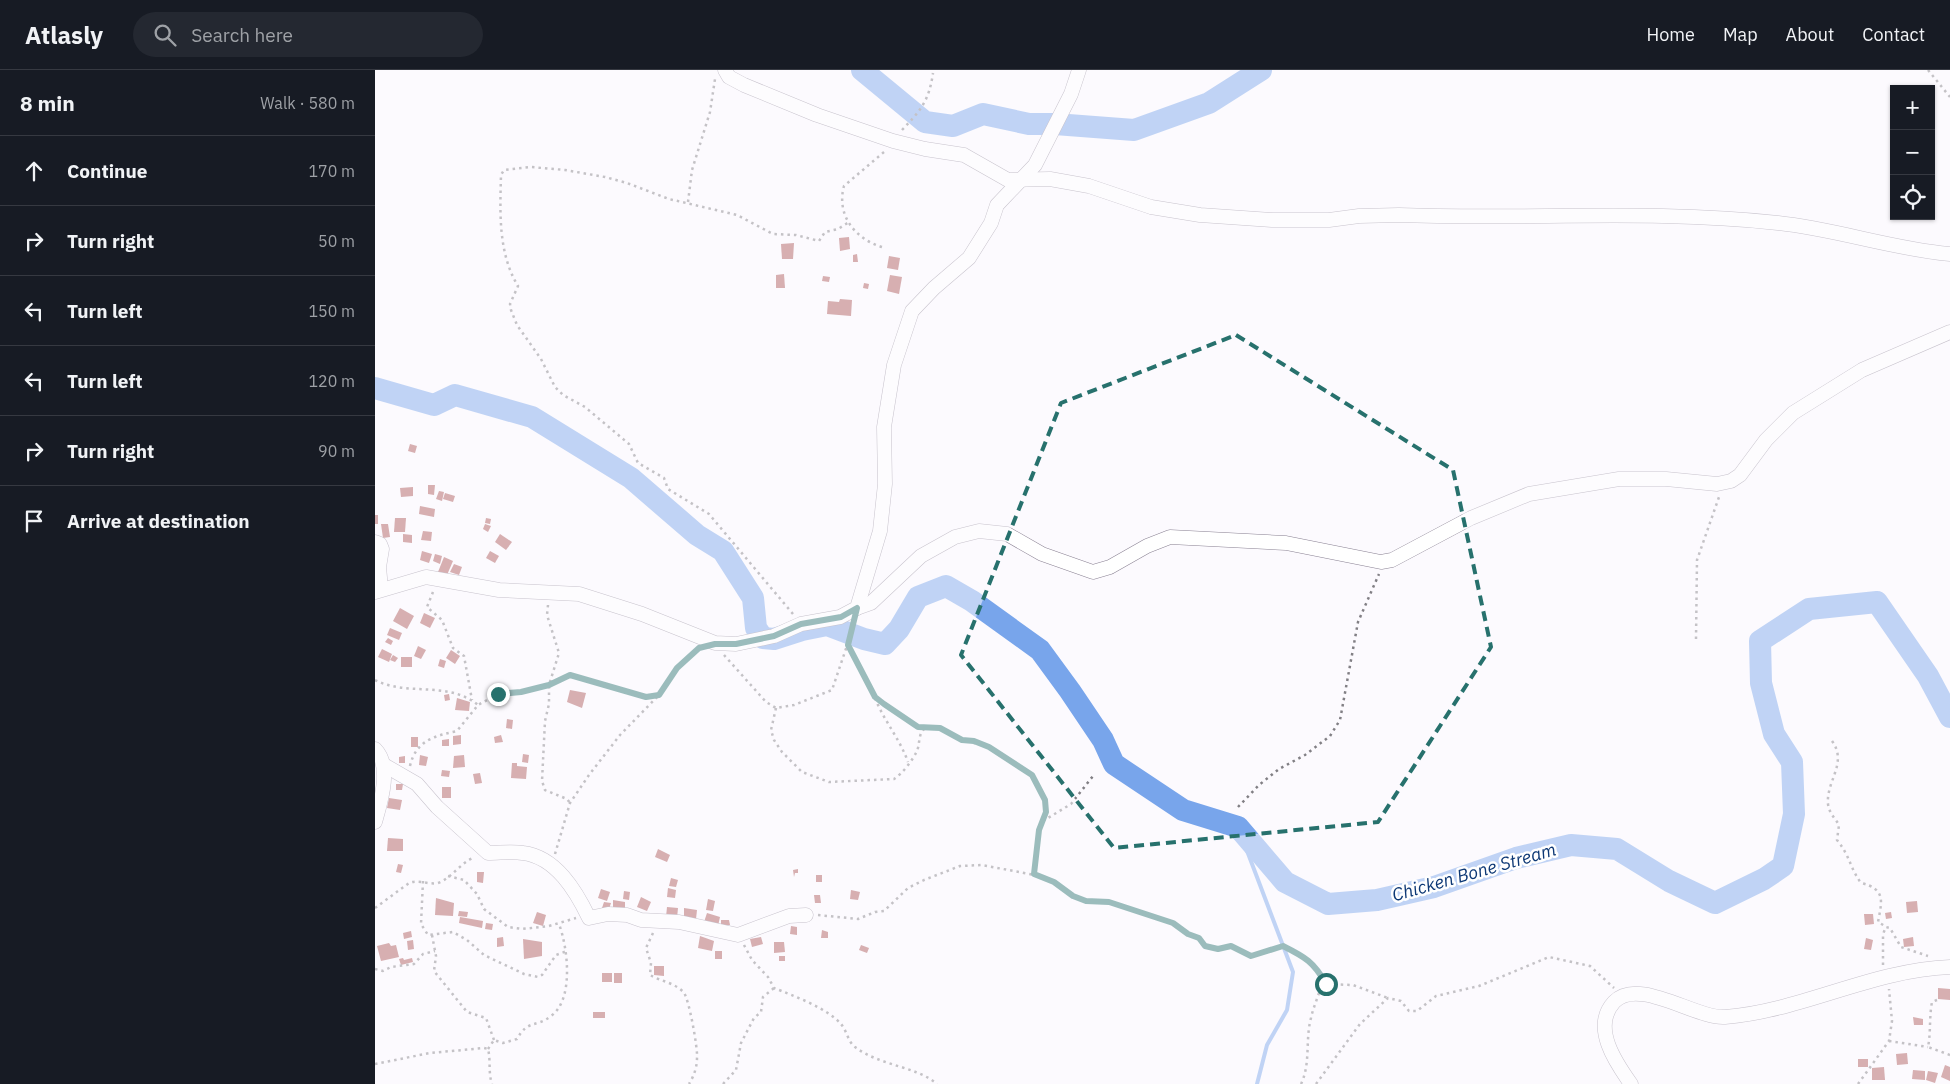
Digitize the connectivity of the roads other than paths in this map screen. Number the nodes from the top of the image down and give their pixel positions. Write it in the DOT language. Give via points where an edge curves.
graph roads {
  1 [pos="725,70"];
  2 [pos="1079,70"];
  3 [pos="1021,181"];
  4 [pos="1950,254"];
  5 [pos="1950,332"];
  6 [pos="375,542"];
  7 [pos="378,591"];
  8 [pos="857,608"];
  9 [pos="375,749"];
  10 [pos="384,765"];
  11 [pos="379,781"];
  12 [pos="375,822"];
  13 [pos="806,915"];
  14 [pos="1950,967"];
  15 [pos="1631,1084"];
  1 -- 3 [label="street" via="744,85 817,115 893,141 964,155 1007,180"];
  2 -- 3 [label="street" via="1071,94 1035,165"];
  3 -- 4 [label="street" via="1050,179 1089,186 1151,207 1200,216 1272,220 1399,215 1717,219 1780,223 1914,251"];
  3 -- 8 [label="street" via="997,205 991,223 969,258 933,288 912,312 894,365 884,427 885,484 880,531"];
  5 -- 8 [label="street" via="1862,370 1793,413 1766,440 1740,475 1724,484 1619,479 1529,494 1471,518 1392,560 1369,561 1286,543 1170,537 1093,572 1042,554 1007,534 979,531 955,537 921,556 871,603"];
  6 -- 7 [label="street" via="382,549"];
  7 -- 8 [label="street" via="427,577 499,590 563,592 598,598 715,644 736,644 774,636 801,624 841,617"];
  9 -- 10 [label="street"];
  10 -- 11 [label="street"];
  10 -- 13 [label="street" via="417,784 437,807 488,852 524,853 553,865 589,918 627,915 738,935 789,916"];
  11 -- 12 [label="street"];
  14 -- 15 [label="street" via="1890,976 1727,1016 1707,1016 1654,996 1623,996 1609,1009 1606,1029 1611,1053"];
}
